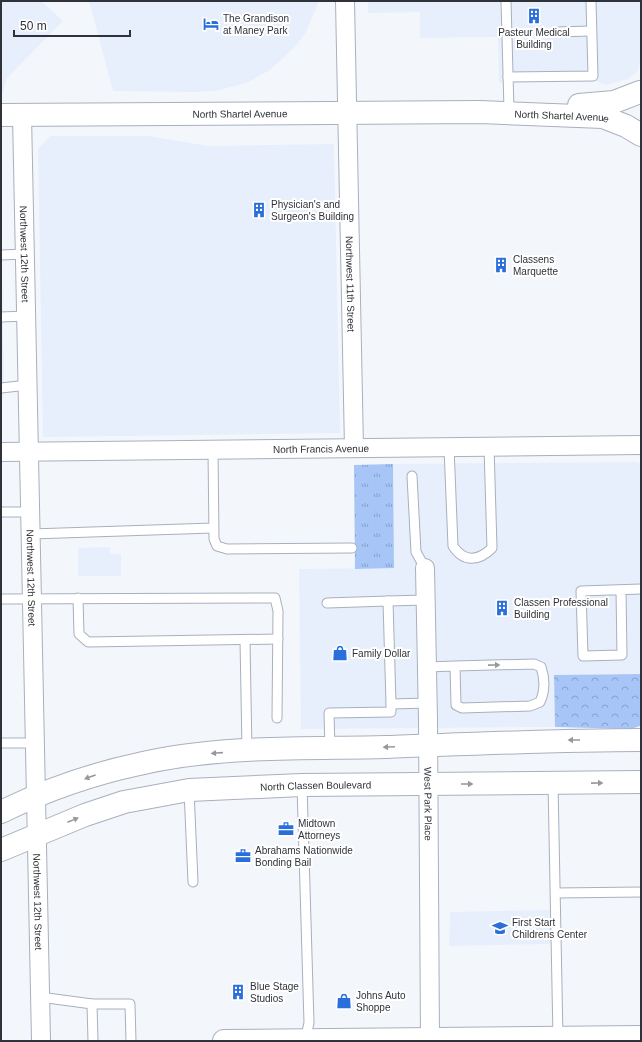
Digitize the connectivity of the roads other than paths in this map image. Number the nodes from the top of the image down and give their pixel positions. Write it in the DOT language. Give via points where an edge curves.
graph roads {
  1 [pos="345,1"];
  2 [pos="506,1"];
  3 [pos="591,1"];
  4 [pos="592,31"];
  5 [pos="556,32"];
  6 [pos="508,77"];
  7 [pos="640,91"];
  8 [pos="509,110"];
  9 [pos="347,112"];
  10 [pos="480,112"];
  11 [pos="12,115"];
  12 [pos="641,134"];
  13 [pos="1,254"];
  14 [pos="25,254"];
  15 [pos="26,316"];
  16 [pos="1,317"];
  17 [pos="28,385"];
  18 [pos="1,388"];
  19 [pos="641,445"];
  20 [pos="489,446"];
  21 [pos="449,447"];
  22 [pos="354,448"];
  23 [pos="213,450"];
  24 [pos="1,452"];
  25 [pos="29,452"];
  26 [pos="412,476"];
  27 [pos="1,512"];
  28 [pos="30,512"];
  29 [pos="214,528"];
  30 [pos="31,534"];
  31 [pos="352,548"];
  32 [pos="425,568"];
  33 [pos="641,589"];
  34 [pos="621,590"];
  35 [pos="32,598"];
  36 [pos="78,598"];
  37 [pos="1,599"];
  38 [pos="426,600"];
  39 [pos="388,601"];
  40 [pos="326,603"];
  41 [pos="278,639"];
  42 [pos="245,640"];
  43 [pos="455,666"];
  44 [pos="427,667"];
  45 [pos="428,703"];
  46 [pos="391,704"];
  47 [pos="277,718"];
  48 [pos="641,740"];
  49 [pos="1,743"];
  50 [pos="35,743"];
  51 [pos="428,745"];
  52 [pos="330,748"];
  53 [pos="247,751"];
  54 [pos="641,782"];
  55 [pos="554,783"];
  56 [pos="428,784"];
  57 [pos="302,785"];
  58 [pos="189,790"];
  59 [pos="36,797"];
  60 [pos="1,812"];
  61 [pos="37,834"];
  62 [pos="1,850"];
  63 [pos="193,882"];
  64 [pos="641,892"];
  65 [pos="556,894"];
  66 [pos="40,997"];
  67 [pos="92,1004"];
  68 [pos="641,1037"];
  69 [pos="590,1039"];
  70 [pos="430,1040"];
  71 [pos="558,1040"];
  72 [pos="41,1041"];
  73 [pos="93,1041"];
  74 [pos="132,1041"];
  75 [pos="224,1041"];
  76 [pos="304,1041"];
  1 -- 9 [label="street, Northwest 11th Street"];
  2 -- 6 [label="lane" via="510,33"];
  3 -- 4 [label="lane"];
  4 -- 5 [label="lane"];
  4 -- 6 [label="lane" via="592,76"];
  6 -- 8 [label="lane"];
  7 -- 8 [label="main road, North Shartel Avenue" via="603,104"];
  7 -- 12 [label="main road" via="633,112"];
  8 -- 10 [label="main road, North Shartel Avenue"];
  9 -- 10 [label="main road, North Shartel Avenue"];
  9 -- 11 [label="main road, North Shartel Avenue"];
  9 -- 22 [label="street, Northwest 11th Street"];
  10 -- 12 [label="main road, North Shartel Avenue" via="603,117"];
  11 -- 14 [label="street, Northwest 12th Street"];
  13 -- 14 [label="lane"];
  14 -- 15 [label="street, Northwest 12th Street"];
  15 -- 16 [label="lane"];
  15 -- 17 [label="street, Northwest 12th Street"];
  17 -- 18 [label="lane"];
  17 -- 25 [label="street, Northwest 12th Street"];
  19 -- 20 [label="street, North Francis Avenue"];
  20 -- 21 [label="street, North Francis Avenue"];
  20 -- 21 [label="lane" via="492,548 484,555 469,558 459,555 454,546"];
  21 -- 22 [label="street, North Francis Avenue"];
  22 -- 23 [label="street, North Francis Avenue"];
  23 -- 25 [label="street, North Francis Avenue"];
  23 -- 29 [label="lane"];
  24 -- 25 [label="street, North Francis Avenue"];
  25 -- 28 [label="street, Northwest 12th Street"];
  26 -- 32 [label="lane" via="416,552"];
  27 -- 28 [label="lane"];
  28 -- 30 [label="street, Northwest 12th Street"];
  29 -- 30 [label="lane"];
  29 -- 31 [label="lane" via="217,546 227,549"];
  30 -- 35 [label="street, Northwest 12th Street"];
  32 -- 38 [label="street, West Park Place"];
  33 -- 34 [label="lane"];
  34 -- 34 [label="lane" via="581,591 583,656 622,656"];
  35 -- 36 [label="lane"];
  35 -- 37 [label="lane"];
  35 -- 50 [label="street, Northwest 12th Street"];
  36 -- 41 [label="lane" via="275,598 278,611"];
  36 -- 42 [label="lane" via="79,634 88,642"];
  38 -- 39 [label="lane"];
  38 -- 44 [label="street, West Park Place"];
  39 -- 40 [label="lane"];
  39 -- 46 [label="lane"];
  41 -- 42 [label="lane"];
  41 -- 47 [label="lane"];
  42 -- 53 [label="lane"];
  43 -- 43 [label="lane, one-way" via="534,664 541,667 544,694 540,702 530,706 462,708 456,705"];
  43 -- 44 [label="lane"];
  44 -- 45 [label="street, West Park Place"];
  45 -- 46 [label="lane"];
  45 -- 51 [label="street, West Park Place"];
  46 -- 52 [label="lane" via="391,712 329,713"];
  48 -- 51 [label="main road, one-way" via="542,740"];
  49 -- 50 [label="lane"];
  50 -- 59 [label="street, Northwest 12th Street"];
  51 -- 52 [label="main road, one-way"];
  51 -- 56 [label="street, West Park Place"];
  52 -- 53 [label="main road"];
  53 -- 59 [label="main road, one-way" via="215,752 140,763 99,774"];
  55 -- 54 [label="main road, North Classen Boulevard, one-way"];
  56 -- 55 [label="main road, North Classen Boulevard, one-way"];
  55 -- 65 [label="lane"];
  56 -- 57 [label="main road, North Classen Boulevard"];
  56 -- 70 [label="street, West Park Place"];
  57 -- 58 [label="main road, North Classen Boulevard"];
  57 -- 76 [label="lane" via="309,1023"];
  61 -- 58 [label="main road, North Classen Boulevard, one-way" via="124,802"];
  58 -- 63 [label="lane"];
  59 -- 60 [label="main road"];
  59 -- 61 [label="street, Northwest 12th Street"];
  61 -- 62 [label="main road, North Classen Boulevard"];
  61 -- 66 [label="street, Northwest 12th Street"];
  64 -- 65 [label="lane"];
  65 -- 71 [label="lane"];
  66 -- 67 [label="lane"];
  66 -- 72 [label="street, Northwest 12th Street"];
  67 -- 73 [label="lane"];
  67 -- 74 [label="lane" via="130,1004"];
  68 -- 69 [label="main road"];
  69 -- 71 [label="main road"];
  70 -- 71 [label="main road"];
  70 -- 76 [label="main road"];
  75 -- 76 [label="main road"];
}
